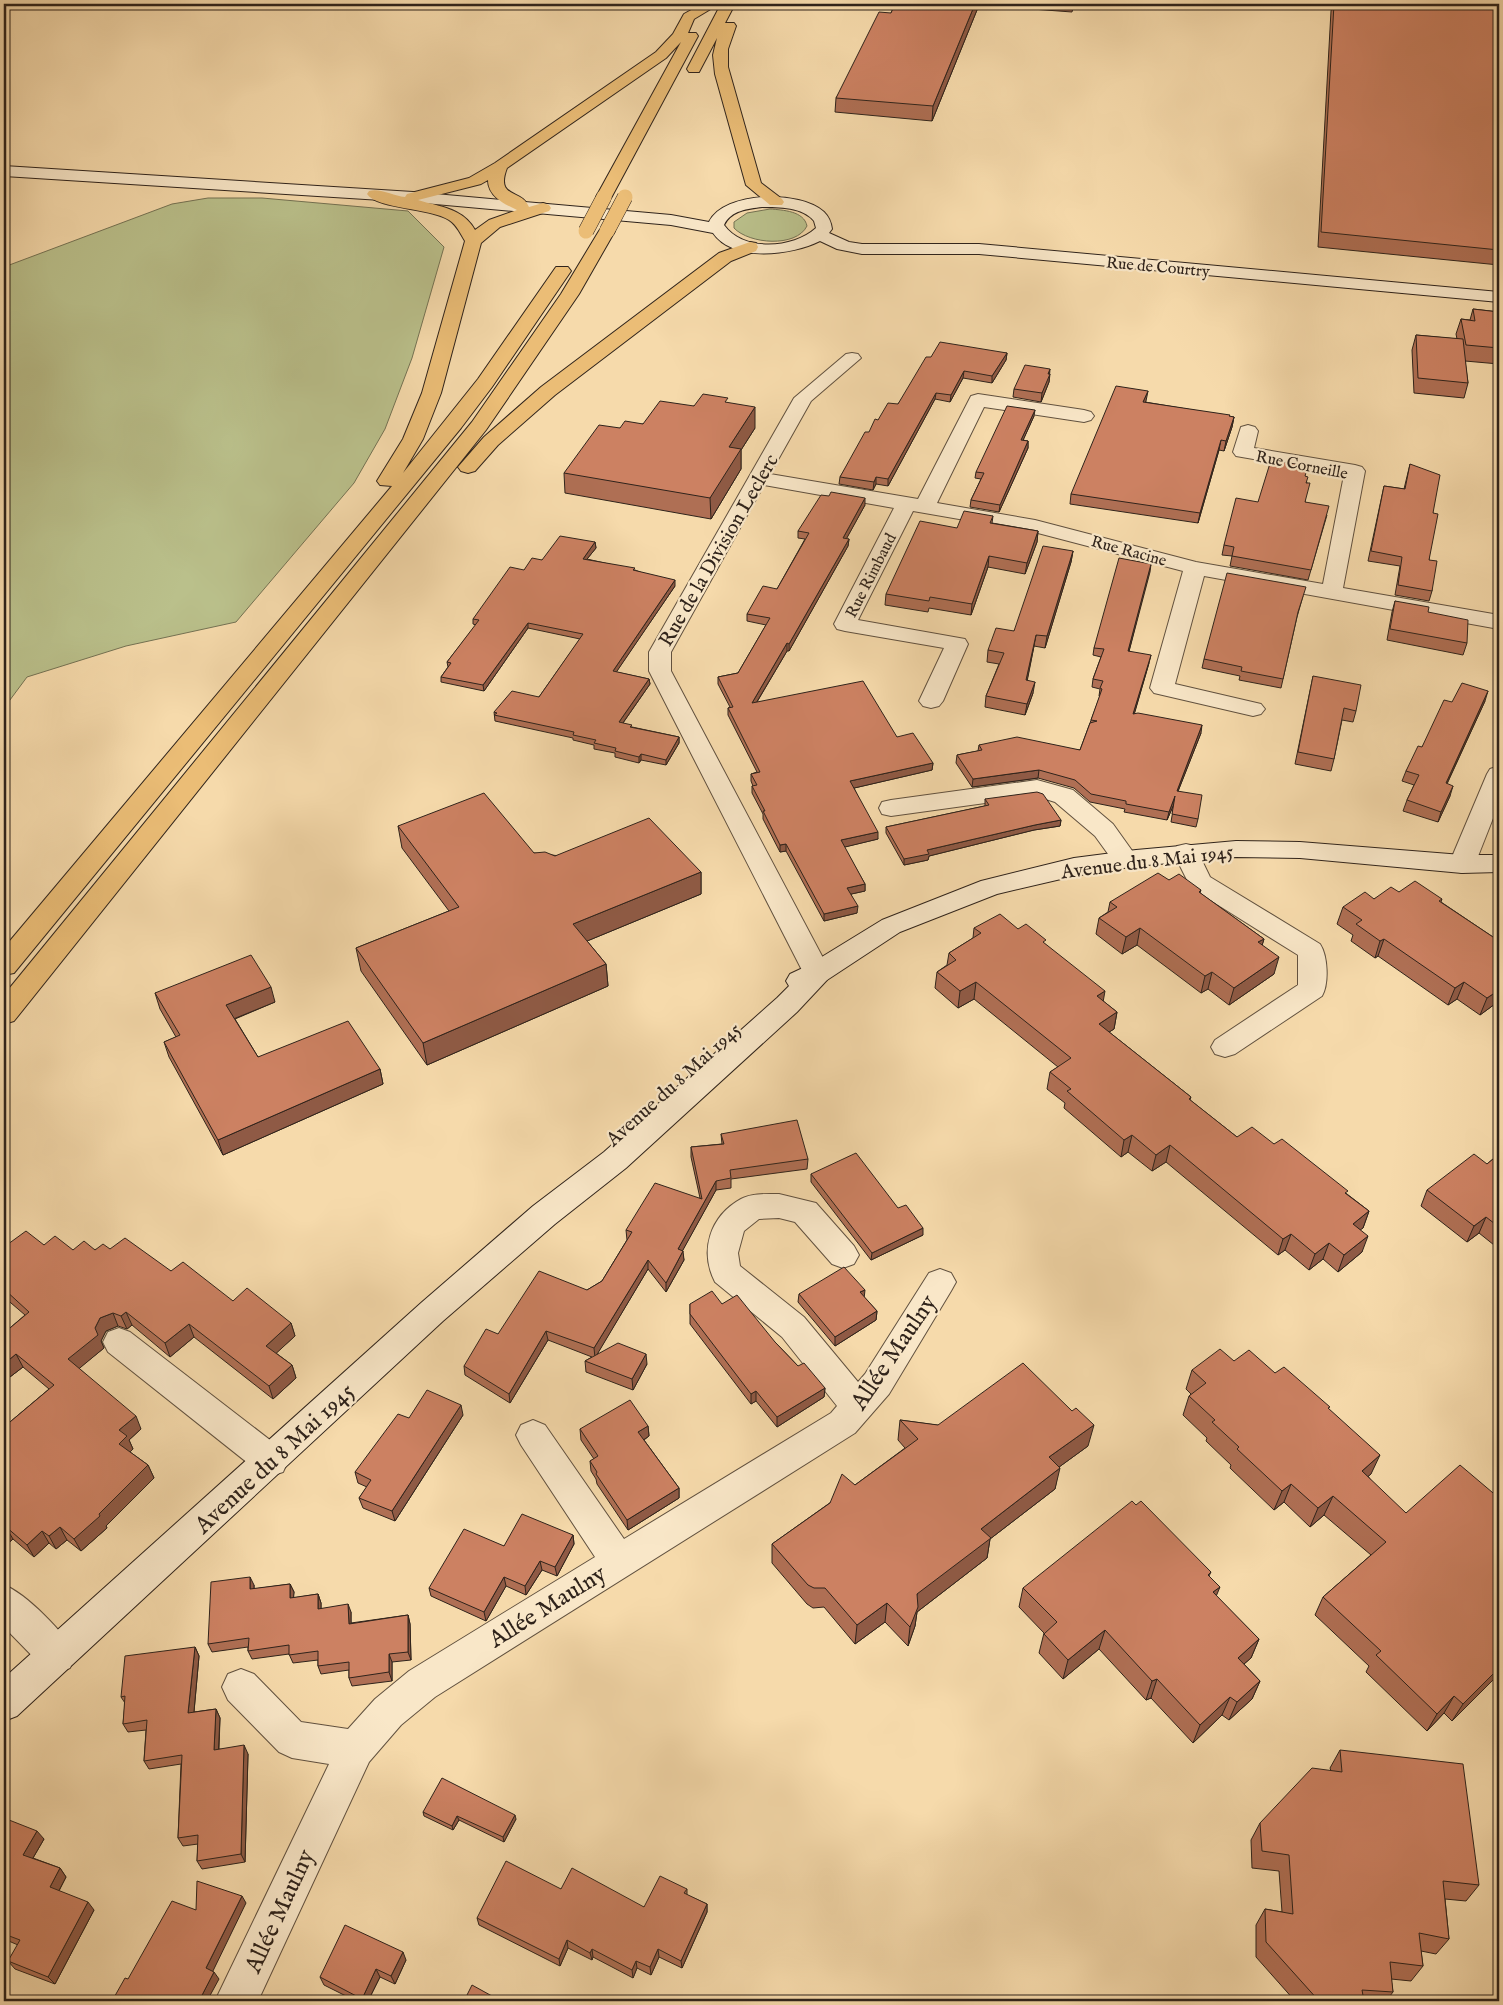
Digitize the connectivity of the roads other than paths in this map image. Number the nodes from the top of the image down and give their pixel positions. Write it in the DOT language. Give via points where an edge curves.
graph roads {
  1 [pos="708,5"];
  2 [pos="727,5"];
  3 [pos="693,22"];
  4 [pos="724,23"];
  5 [pos="686,84"];
  6 [pos="500,166"];
  7 [pos="4,170"];
  8 [pos="628,193"];
  9 [pos="375,194"];
  10 [pos="413,197"];
  11 [pos="776,202"];
  12 [pos="521,206"];
  13 [pos="543,208"];
  14 [pos="719,223"];
  15 [pos="596,231"];
  16 [pos="820,235"];
  17 [pos="473,241"];
  18 [pos="795,246"];
  19 [pos="750,247"];
  20 [pos="933,248"];
  21 [pos="1499,297"];
  22 [pos="852,358"];
  23 [pos="1084,416"];
  24 [pos="1248,431"];
  25 [pos="760,478"];
  26 [pos="916,505"];
  27 [pos="348,553"];
  28 [pos="374,558"];
  29 [pos="1195,568"];
  30 [pos="1332,592"];
  31 [pos="1499,622"];
  32 [pos="931,701"];
  33 [pos="1253,709"];
  34 [pos="1499,774"];
  35 [pos="891,808"];
  36 [pos="1186,852"];
  37 [pos="1125,859"];
  38 [pos="1462,864"];
  39 [pos="1499,864"];
  40 [pos="4,966"];
  41 [pos="817,973"];
  42 [pos="4,1014"];
  43 [pos="1225,1047"];
  44 [pos="843,1255"];
  45 [pos="940,1282"];
  46 [pos="119,1342"];
  47 [pos="858,1407"];
  48 [pos="533,1435"];
  49 [pos="271,1461"];
  50 [pos="619,1562"];
  51 [pos="4,1602"];
  52 [pos="57,1655"];
  53 [pos="241,1687"];
  54 [pos="4,1703"];
  55 [pos="356,1749"];
  56 [pos="236,2001"];
  1 -- 3 [label="highway"];
  2 -- 4 [label="highway" via="732,21"];
  3 -- 6 [label="highway" via="661,55"];
  3 -- 15 [label="highway, bridge" via="604,197"];
  4 -- 5 [label="highway"];
  4 -- 11 [label="highway" via="720,50 722,74 754,185"];
  6 -- 10 [label="highway" via="467,183"];
  6 -- 12 [label="highway" via="495,176 497,190"];
  7 -- 9 [label="street"];
  8 -- 15 [label="highway, bridge"];
  9 -- 10 [label="street"];
  9 -- 17 [label="highway" via="453,215 463,223"];
  10 -- 12 [label="street"];
  11 -- 14 [label="street" via="737,207"];
  11 -- 16 [label="street" via="796,205 819,215 824,224"];
  12 -- 13 [label="street"];
  13 -- 14 [label="street"];
  13 -- 17 [label="highway" via="501,220"];
  14 -- 19 [label="street" via="722,235"];
  15 -- 27 [label="highway" via="454,424"];
  15 -- 28 [label="highway" via="570,294 508,386"];
  16 -- 18 [label="street"];
  16 -- 20 [label="street, Rue de Courtry" via="841,245 863,250"];
  17 -- 27 [label="highway" via="440,367 416,436 402,461 356,519"];
  18 -- 19 [label="street"];
  18 -- 20 [label="street" via="861,258 903,255"];
  19 -- 28 [label="highway" via="726,257 527,409 484,448 418,529"];
  20 -- 21 [label="street, Rue de Courtry" via="980,249"];
  22 -- 25 [label="street, Rue de la Division Leclerc" via="803,398"];
  23 -- 26 [label="street" via="978,400"];
  24 -- 30 [label="street, Rue Corneille" via="1243,452 1355,471"];
  25 -- 26 [label="street, Rue Racine"];
  25 -- 41 [label="street, Rue de la Division Leclerc" via="660,652 660,671"];
  26 -- 29 [label="street, Rue Racine" via="1035,526"];
  26 -- 32 [label="street, Rue Rimbaud" via="845,624 957,644"];
  27 -- 40 [label="highway"];
  28 -- 42 [label="highway"];
  29 -- 30 [label="street, Rue Racine"];
  29 -- 33 [label="street" via="1162,688"];
  30 -- 31 [label="street, Rue Racine"];
  34 -- 38 [label="street"];
  35 -- 37 [label="street" via="1037,788 1064,796 1104,830"];
  36 -- 37 [label="street, Avenue du 8 Mai 1945"];
  36 -- 38 [label="street, Avenue du 8 Mai 1945" via="1300,850"];
  36 -- 43 [label="street" via="1200,882 1311,951 1312,989"];
  37 -- 41 [label="street, Avenue du 8 Mai 1945" via="1074,867 990,887 891,926"];
  38 -- 39 [label="street, Avenue du 8 Mai 1945"];
  41 -- 49 [label="street, Avenue du 8 Mai 1945" via="787,1005 630,1147 544,1215 432,1312"];
  44 -- 47 [label="street" via="805,1212 779,1206 752,1207 730,1224 722,1254 726,1273 793,1327"];
  45 -- 47 [label="street, Allée Maulny" via="877,1384"];
  46 -- 49 [label="street"];
  47 -- 50 [label="street, Allée Maulny" via="843,1423"];
  48 -- 50 [label="street"];
  49 -- 52 [label="street, Avenue du 8 Mai 1945"];
  50 -- 55 [label="street, Allée Maulny" via="422,1684 388,1712"];
  51 -- 52 [label="street"];
  52 -- 54 [label="street, Avenue du 8 Mai 1945"];
  53 -- 55 [label="street" via="292,1739"];
  55 -- 56 [label="street, Allée Maulny"];
}
